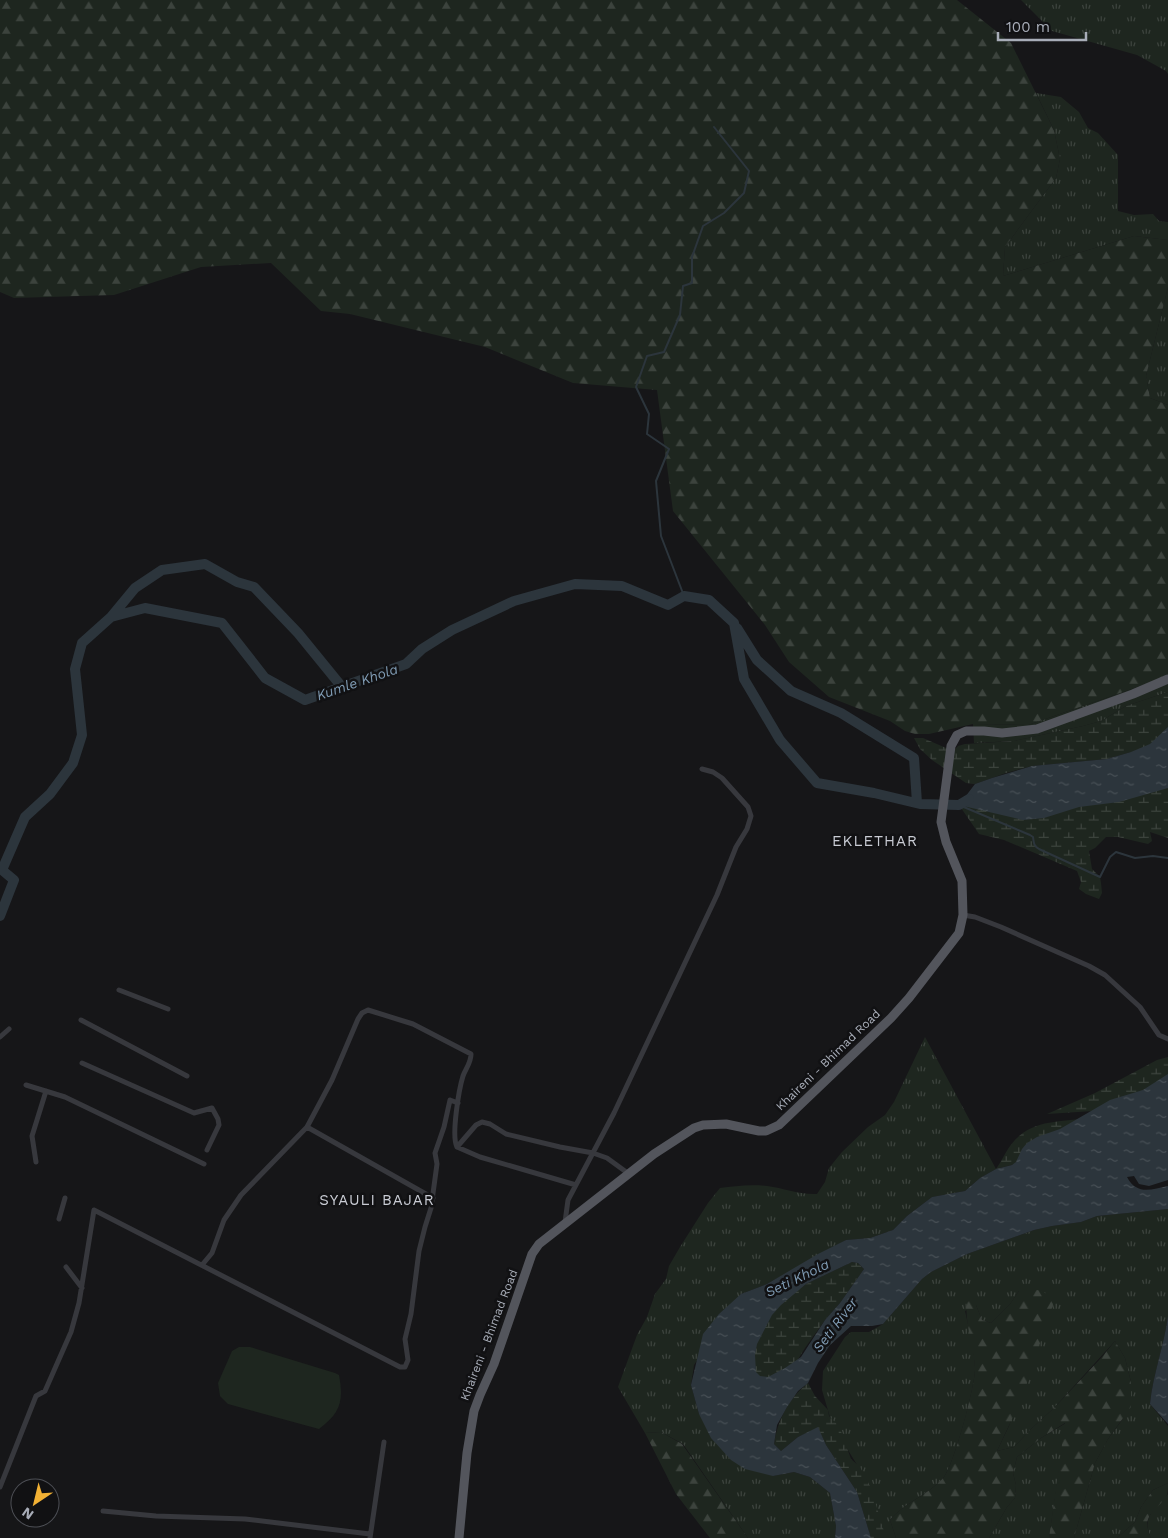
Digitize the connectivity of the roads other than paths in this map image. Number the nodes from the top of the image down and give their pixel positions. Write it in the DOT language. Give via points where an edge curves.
graph roads {
  1 [pos="1168,679"];
  2 [pos="702,769"];
  3 [pos="963,915"];
  4 [pos="119,990"];
  5 [pos="168,1010"];
  6 [pos="81,1020"];
  7 [pos="10,1030"];
  8 [pos="0,1037"];
  9 [pos="1168,1039"];
  10 [pos="82,1063"];
  11 [pos="187,1076"];
  12 [pos="26,1085"];
  13 [pos="46,1091"];
  14 [pos="458,1103"];
  15 [pos="307,1127"];
  16 [pos="456,1147"];
  17 [pos="207,1150"];
  18 [pos="593,1153"];
  19 [pos="36,1162"];
  20 [pos="204,1164"];
  21 [pos="630,1174"];
  22 [pos="576,1185"];
  23 [pos="65,1198"];
  24 [pos="433,1198"];
  25 [pos="59,1218"];
  26 [pos="565,1222"];
  27 [pos="202,1265"];
  28 [pos="66,1267"];
  29 [pos="82,1288"];
  30 [pos="384,1442"];
  31 [pos="0,1487"];
  32 [pos="103,1511"];
  33 [pos="370,1536"];
  34 [pos="459,1538"];
  1 -- 3 [label="main road, Khaireni - Bhimad Road" via="1037,729 957,735 951,746 941,822 962,881"];
  2 -- 18 [label="street" via="722,778 748,807 751,816 717,895"];
  3 -- 9 [label="street" via="1001,927 1105,975 1140,1007 1158,1035"];
  3 -- 21 [label="main road, Khaireni - Bhimad Road" via="959,933 909,998 779,1124 766,1131 726,1124 694,1128"];
  4 -- 5 [label="street"];
  6 -- 11 [label="street"];
  7 -- 8 [label="street"];
  10 -- 17 [label="street" via="194,1114 212,1108 219,1125"];
  12 -- 13 [label="street"];
  13 -- 19 [label="street" via="32,1136"];
  13 -- 20 [label="street" via="66,1097"];
  14 -- 15 [label="street" via="470,1054 413,1024 368,1010 358,1019 332,1080"];
  14 -- 16 [label="street"];
  14 -- 24 [label="street" via="450,1100 435,1153"];
  15 -- 24 [label="street"];
  15 -- 27 [label="street" via="241,1195 224,1220 212,1253"];
  16 -- 18 [label="street" via="482,1122 513,1136"];
  16 -- 22 [label="street"];
  18 -- 21 [label="street" via="608,1158"];
  18 -- 22 [label="street"];
  21 -- 26 [label="main road, Khaireni - Bhimad Road"];
  22 -- 26 [label="street" via="568,1200"];
  23 -- 25 [label="street"];
  24 -- 27 [label="street" via="421,1243 405,1339 408,1360 405,1367"];
  26 -- 34 [label="main road, Khaireni - Bhimad Road" via="532,1254 494,1364 476,1404 467,1453"];
  27 -- 29 [label="street" via="94,1210"];
  28 -- 29 [label="street"];
  29 -- 31 [label="street" via="71,1332 45,1391 36,1396"];
  30 -- 33 [label="street"];
  32 -- 33 [label="street" via="245,1520"];
}
